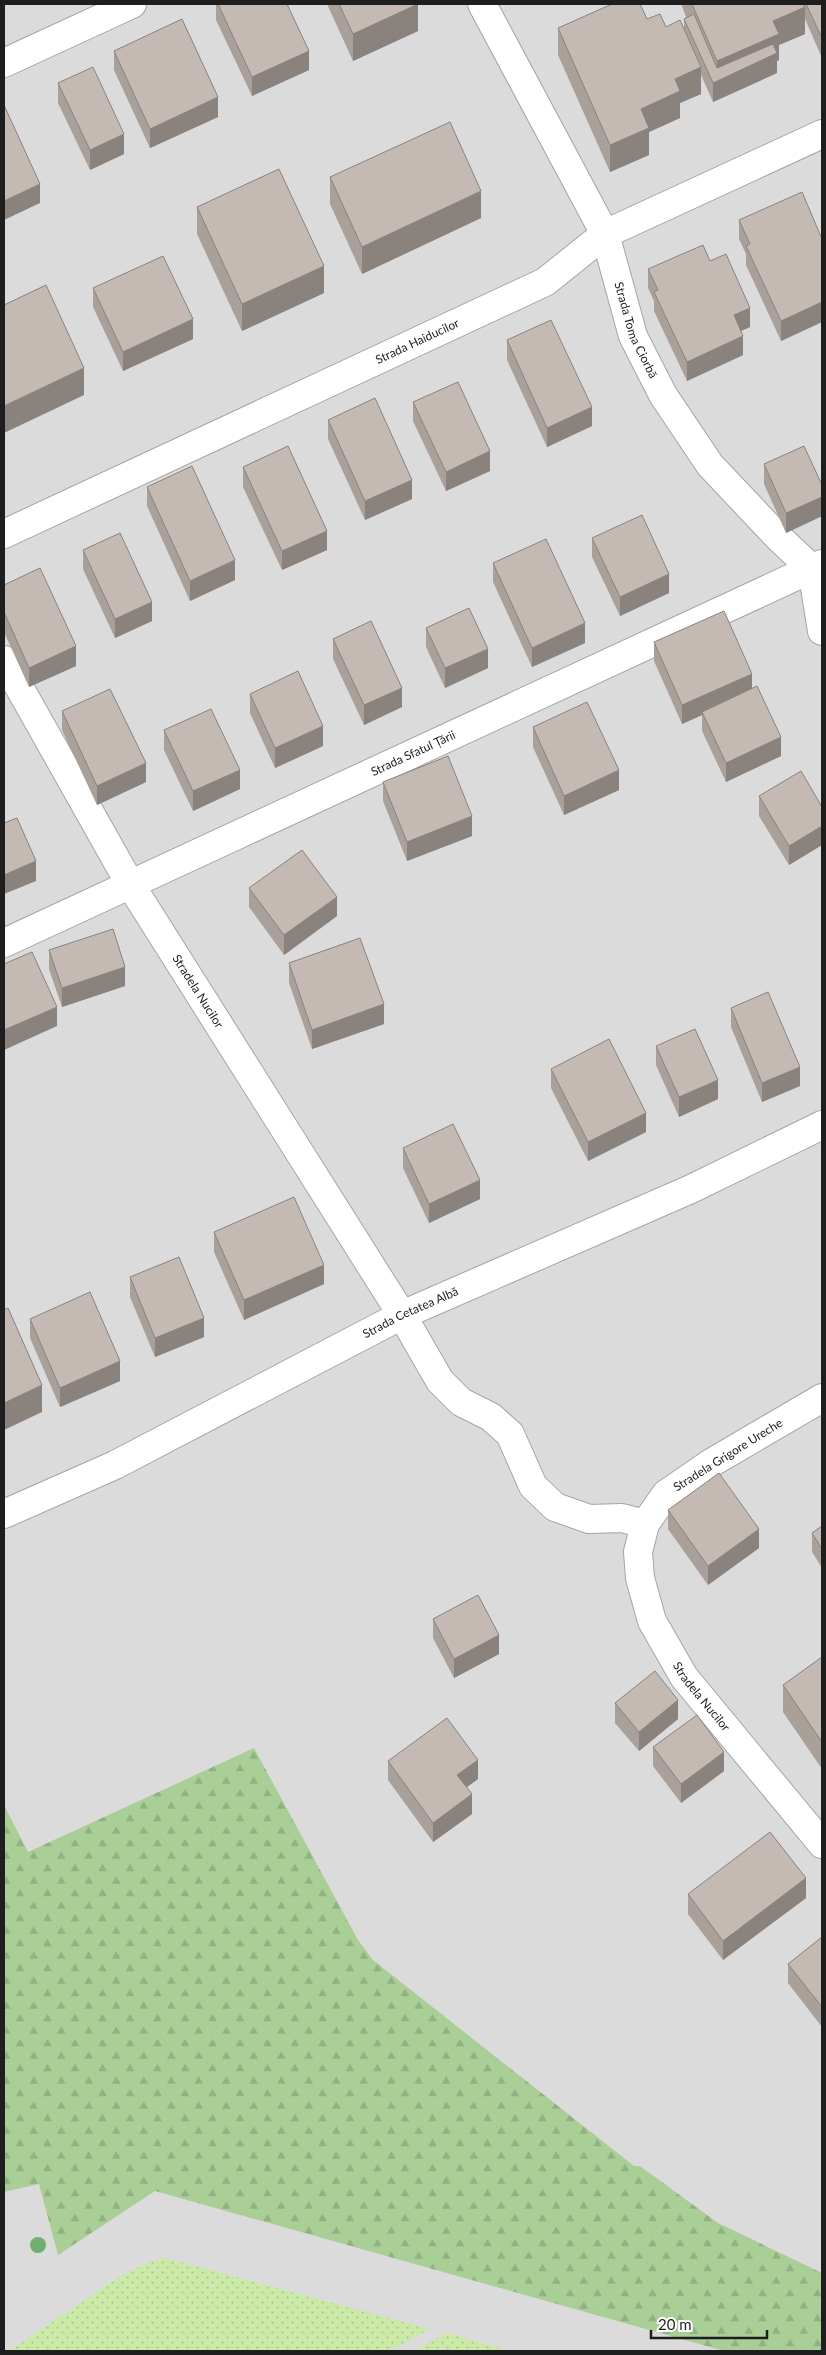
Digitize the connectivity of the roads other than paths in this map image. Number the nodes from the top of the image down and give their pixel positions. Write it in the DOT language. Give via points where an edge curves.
graph roads {
  1 [pos="132,4"];
  2 [pos="482,4"];
  3 [pos="4,63"];
  4 [pos="822,134"];
  5 [pos="605,234"];
  6 [pos="4,534"];
  7 [pos="817,566"];
  8 [pos="822,631"];
  9 [pos="4,660"];
  10 [pos="130,884"];
  11 [pos="4,943"];
  12 [pos="822,1125"];
  13 [pos="402,1315"];
  14 [pos="822,1398"];
  15 [pos="4,1514"];
  16 [pos="645,1524"];
  17 [pos="822,1844"];
  1 -- 3 [label="street"];
  2 -- 5 [label="street, Strada Toma Ciorbă"];
  4 -- 5 [label="street, Strada Haiducilor"];
  5 -- 6 [label="street, Strada Haiducilor" via="545,282"];
  5 -- 7 [label="street, Strada Toma Ciorbă" via="633,336 663,395 710,465 776,536"];
  7 -- 8 [label="street"];
  7 -- 10 [label="street, Strada Sfatul Țării"];
  9 -- 10 [label="street, Stradela Nucilor"];
  10 -- 11 [label="street, Strada Sfatul Țării"];
  10 -- 13 [label="street, Stradela Nucilor"];
  12 -- 13 [label="street, Strada Cetatea Albă" via="691,1189"];
  13 -- 15 [label="street, Strada Cetatea Albă" via="115,1465"];
  13 -- 16 [label="street, Stradela Nucilor" via="440,1381 461,1402 491,1417 510,1434 533,1486 555,1507 589,1519 622,1518"];
  14 -- 16 [label="street, Stradela Grigore Ureche" via="711,1463 666,1494"];
  16 -- 17 [label="street, Stradela Nucilor" via="638,1552 640,1578 652,1621 684,1677"];
}
